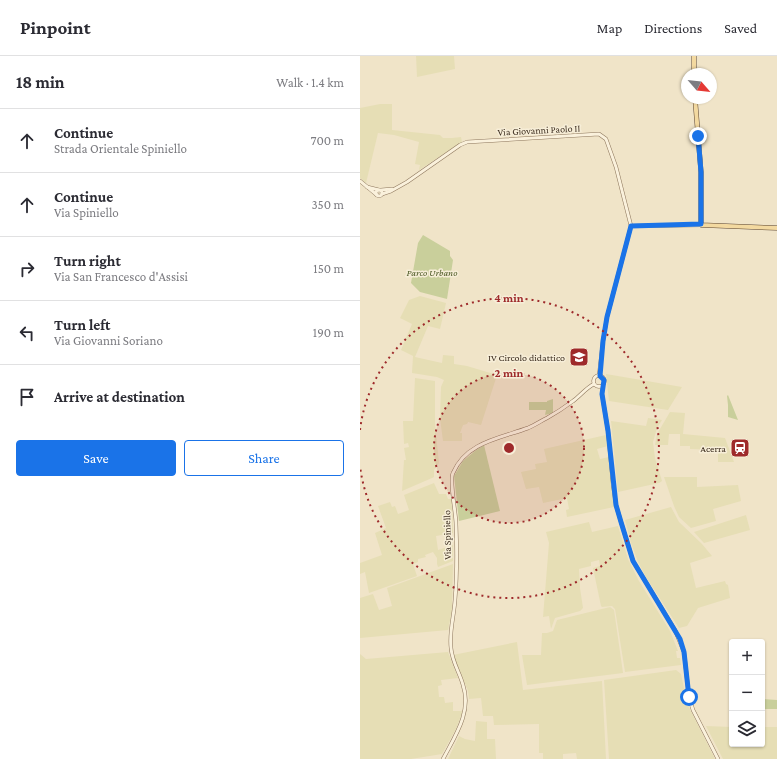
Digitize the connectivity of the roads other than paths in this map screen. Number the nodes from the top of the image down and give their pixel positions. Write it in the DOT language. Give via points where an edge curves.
graph roads {
  1 [pos="694,56"];
  2 [pos="694,68"];
  3 [pos="695,104"];
  4 [pos="360,181"];
  5 [pos="365,186"];
  6 [pos="396,188"];
  7 [pos="380,190"];
  8 [pos="382,194"];
  9 [pos="377,195"];
  10 [pos="701,224"];
  11 [pos="631,226"];
  12 [pos="777,228"];
  13 [pos="600,376"];
  14 [pos="594,384"];
  15 [pos="602,386"];
  16 [pos="443,759"];
  17 [pos="718,759"];
  1 -- 2 [label="main road"];
  3 -- 10 [label="main road" via="701,172"];
  4 -- 5 [label="street, Via Giovanni Paolo II"];
  5 -- 7 [label="street, Via Giovanni Paolo II"];
  5 -- 9 [label="street, Via Giovanni Paolo II"];
  6 -- 7 [label="street, Via Giovanni Paolo II"];
  6 -- 8 [label="street, Via Giovanni Paolo II"];
  6 -- 11 [label="street, Via Giovanni Paolo II" via="467,142 599,134 606,138"];
  7 -- 8 [label="street"];
  7 -- 9 [label="street" via="377,191"];
  8 -- 9 [label="street, Via Giovanni Paolo II"];
  10 -- 11 [label="street"];
  10 -- 12 [label="main road"];
  11 -- 13 [label="street" via="607,317"];
  13 -- 14 [label="street, Via Spiniello" via="594,378"];
  13 -- 15 [label="street" via="604,380"];
  14 -- 15 [label="street" via="597,387"];
  14 -- 16 [label="street, Via Spiniello" via="573,402 549,417 529,427 485,442 472,450 452,474 456,556 455,600 450,641 452,659 466,693 466,704 459,728"];
  15 -- 17 [label="street" via="616,505 633,561 680,639 693,710"];
}
